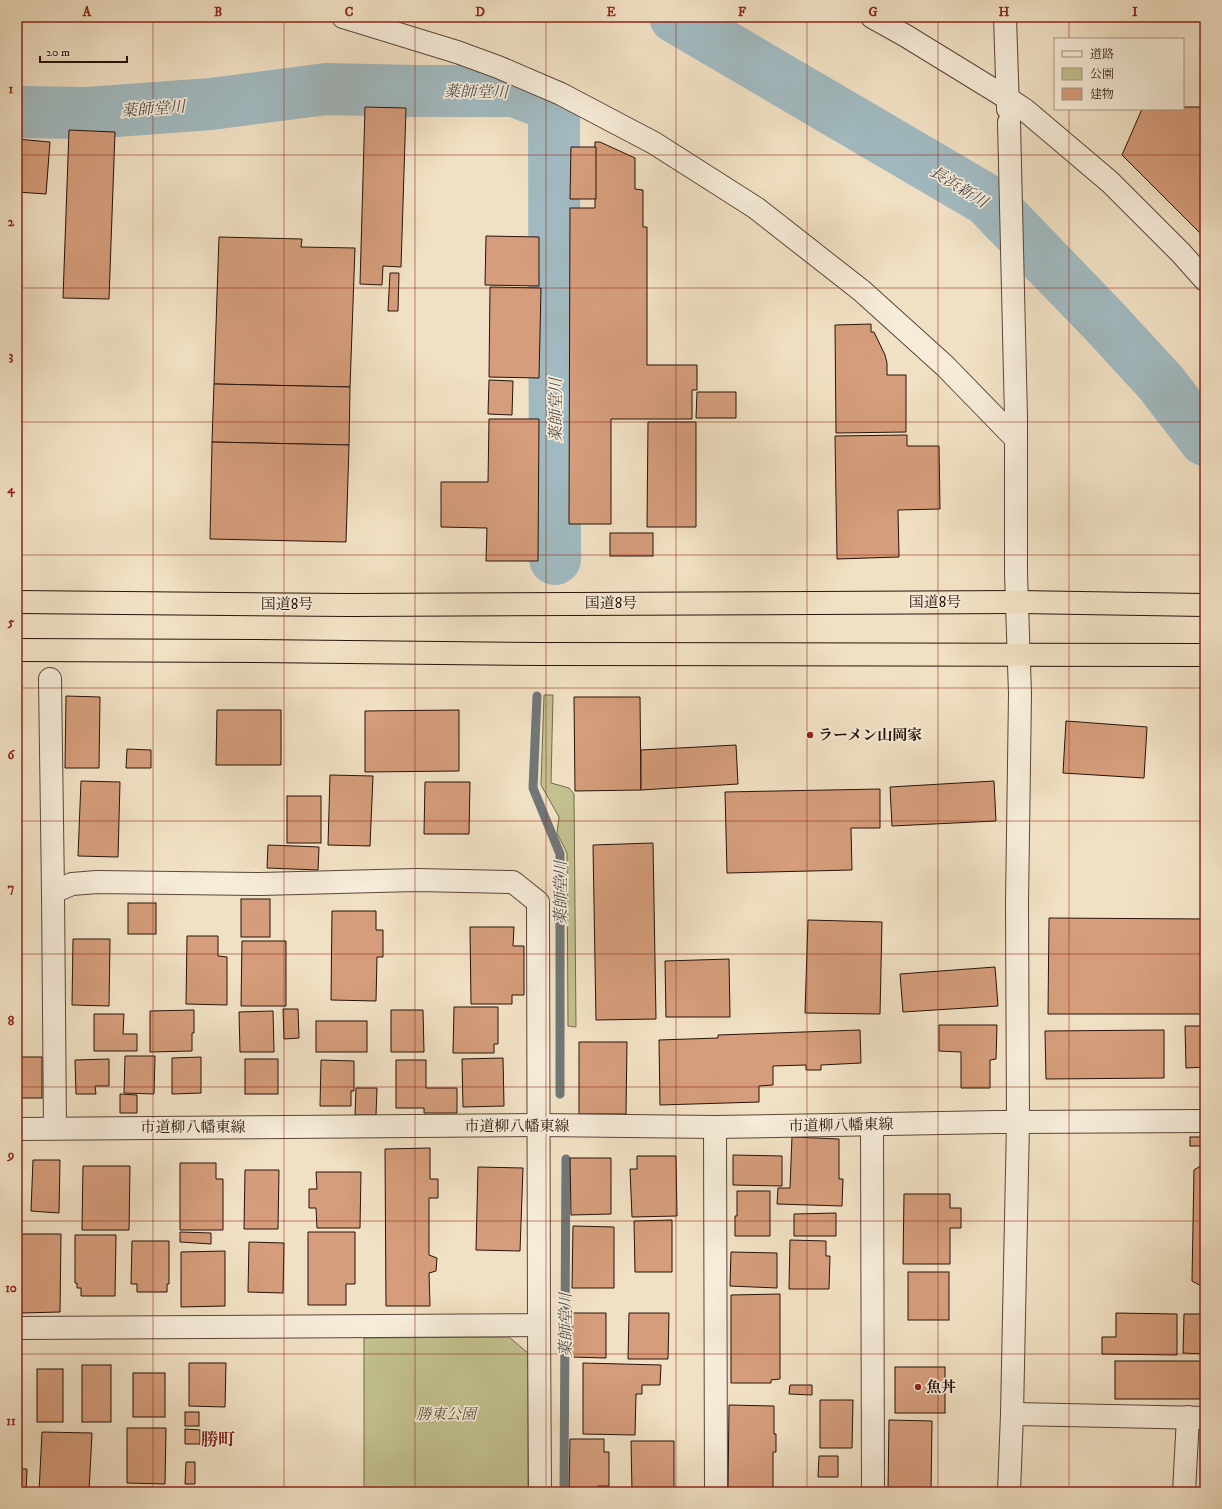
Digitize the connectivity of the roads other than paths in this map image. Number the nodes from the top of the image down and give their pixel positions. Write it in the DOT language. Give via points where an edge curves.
graph roads {
  1 [pos="343,17"];
  2 [pos="872,17"];
  3 [pos="1005,17"];
  4 [pos="1007,98"];
  5 [pos="1205,280"];
  6 [pos="1016,439"];
  7 [pos="17,602"];
  8 [pos="1018,602"];
  9 [pos="1198,605"];
  10 [pos="17,650"];
  11 [pos="1020,655"];
  12 [pos="1205,655"];
  13 [pos="50,679"];
  14 [pos="53,892"];
  15 [pos="1205,1121"];
  16 [pos="1018,1122"];
  17 [pos="872,1124"];
  18 [pos="539,1125"];
  19 [pos="715,1127"];
  20 [pos="55,1128"];
  21 [pos="17,1129"];
  22 [pos="539,1325"];
  23 [pos="17,1328"];
  24 [pos="1012,1414"];
  25 [pos="1196,1418"];
  26 [pos="540,1492"];
  27 [pos="716,1492"];
  28 [pos="873,1492"];
  29 [pos="1009,1492"];
  30 [pos="1184,1492"];
  1 -- 6 [label="street" via="498,67 561,94 654,143 756,208 862,291 945,366"];
  2 -- 4 [label="street"];
  3 -- 4 [label="street"];
  4 -- 5 [label="street" via="1025,110 1110,182"];
  4 -- 6 [label="street"];
  6 -- 8 [label="street"];
  7 -- 8 [label="highway, 国道8号" via="358,605"];
  8 -- 9 [label="highway, 国道8号"];
  8 -- 11 [label="street"];
  10 -- 11 [label="highway"];
  11 -- 12 [label="highway"];
  11 -- 16 [label="street"];
  13 -- 14 [label="street"];
  14 -- 18 [label="street" via="72,884 97,882 514,882 538,902"];
  14 -- 20 [label="street"];
  15 -- 16 [label="street, 市道柳八幡東線"];
  16 -- 17 [label="street, 市道柳八幡東線"];
  16 -- 24 [label="street"];
  17 -- 19 [label="street, 市道柳八幡東線"];
  17 -- 28 [label="street"];
  18 -- 19 [label="street, 市道柳八幡東線"];
  18 -- 20 [label="street, 市道柳八幡東線"];
  18 -- 22 [label="street"];
  19 -- 27 [label="street"];
  20 -- 21 [label="street, 市道柳八幡東線"];
  22 -- 23 [label="street"];
  22 -- 26 [label="street"];
  24 -- 25 [label="street"];
  24 -- 29 [label="street"];
  25 -- 30 [label="street"];
}
